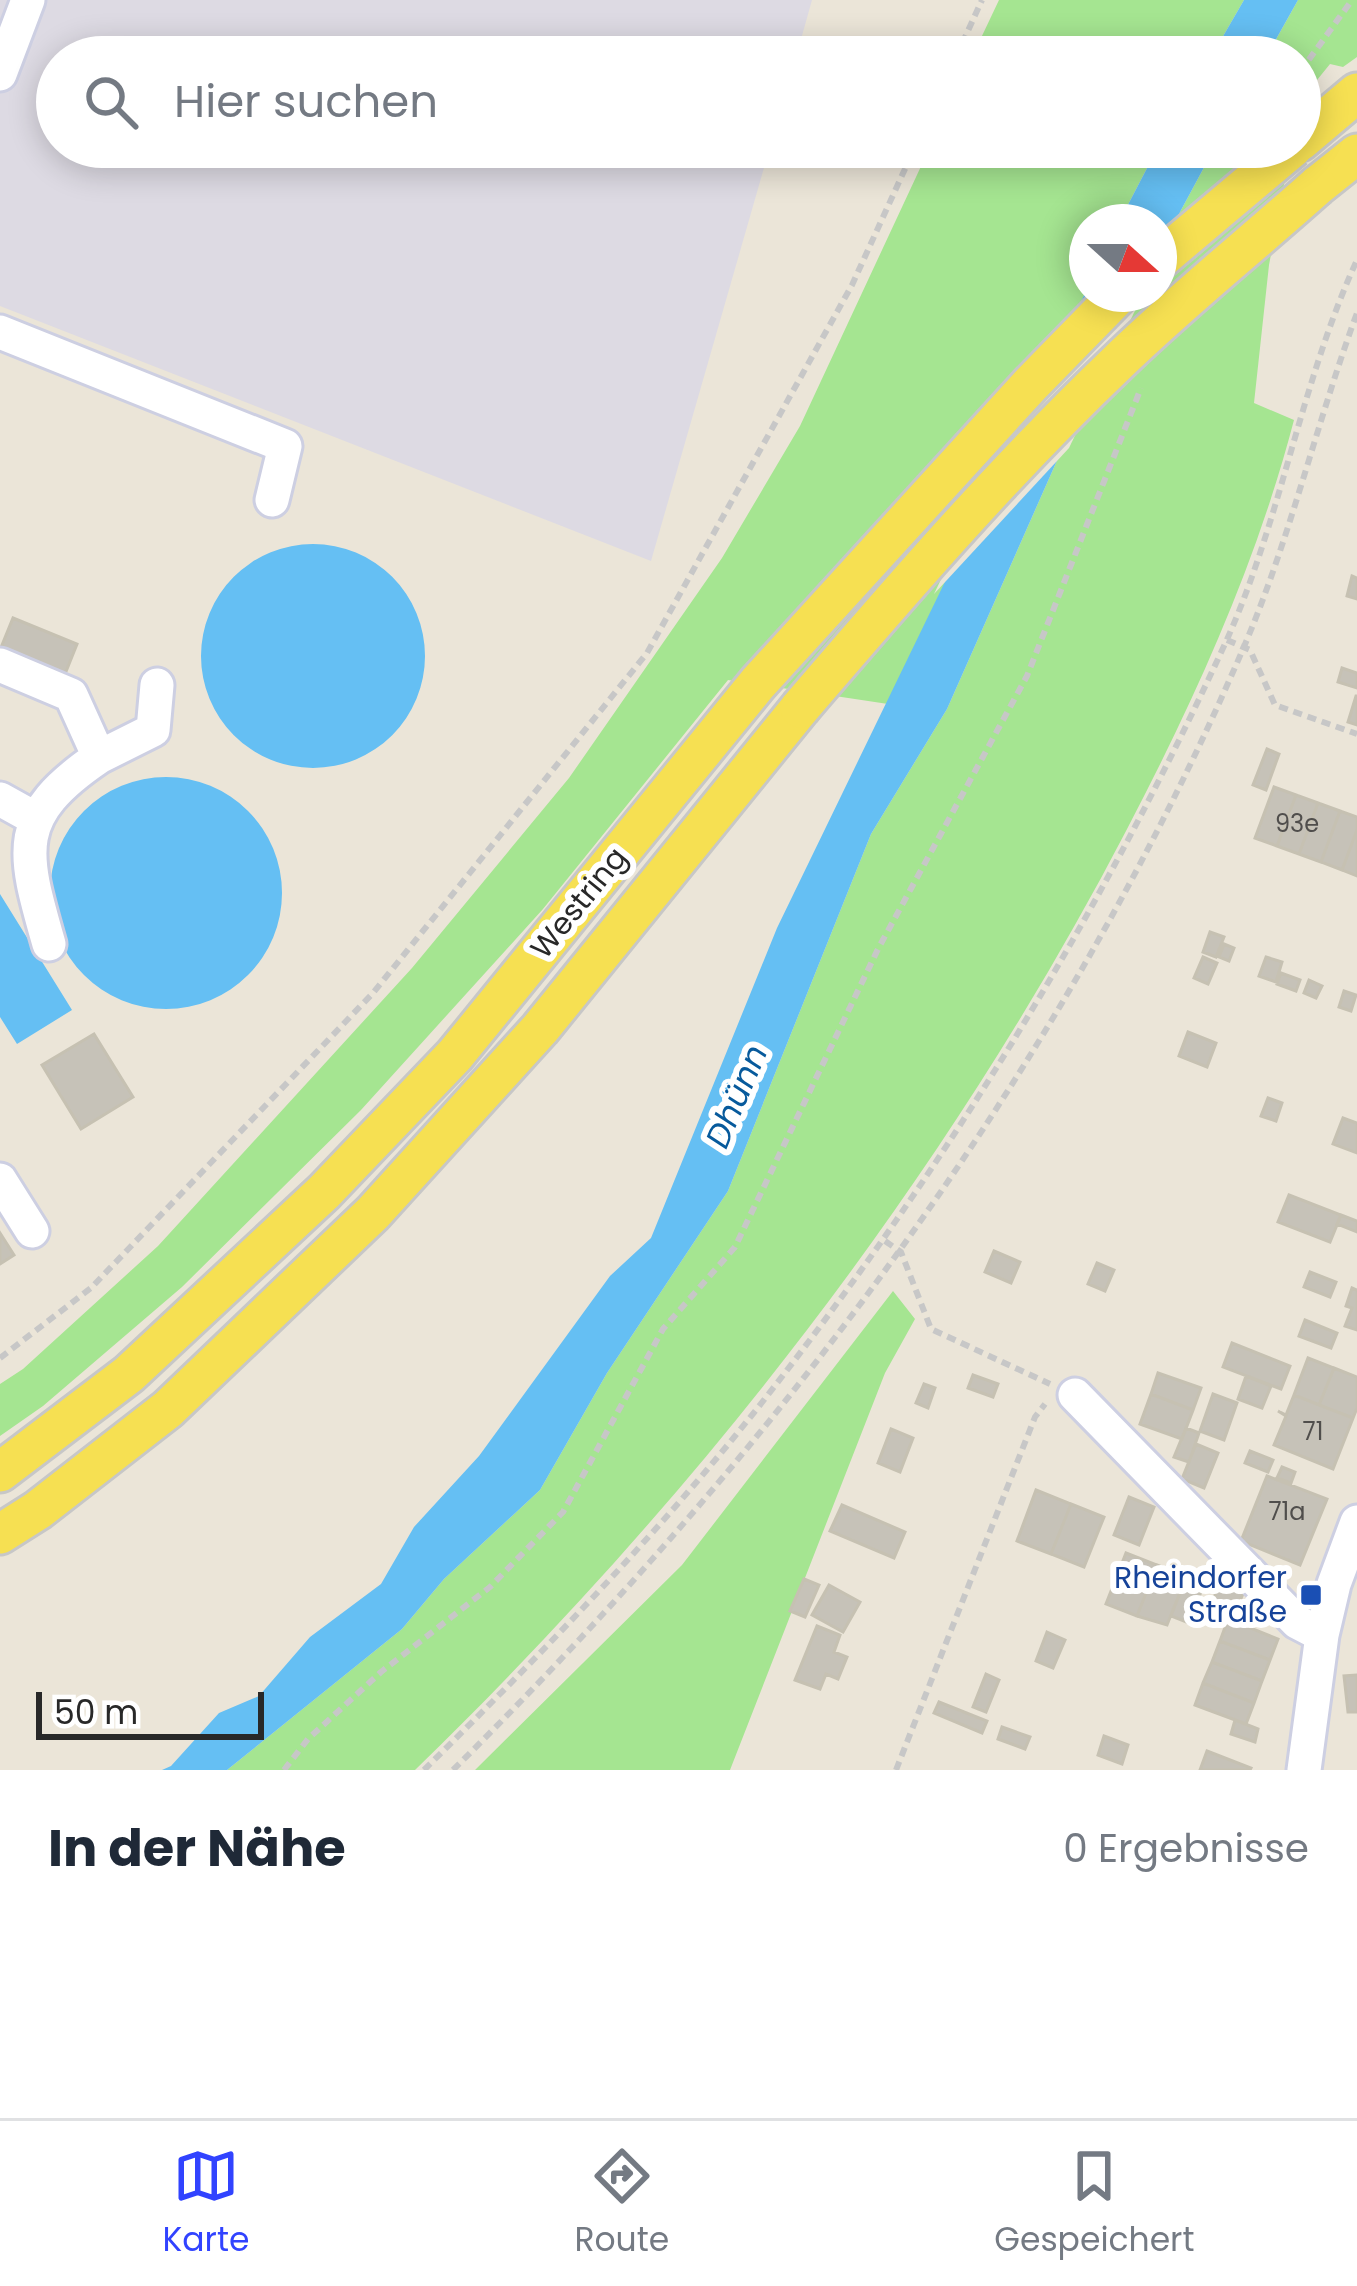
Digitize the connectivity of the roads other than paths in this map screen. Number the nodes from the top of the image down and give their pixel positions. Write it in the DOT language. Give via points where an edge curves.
graph roads {
  1 [pos="28,0"];
  2 [pos="0,74"];
  3 [pos="1357,93"];
  4 [pos="1321,123"];
  5 [pos="1357,154"];
  6 [pos="1268,168"];
  7 [pos="1177,245"];
  8 [pos="1101,312"];
  9 [pos="0,332"];
  10 [pos="272,500"];
  11 [pos="0,664"];
  12 [pos="157,685"];
  13 [pos="99,757"];
  14 [pos="0,799"];
  15 [pos="35,819"];
  16 [pos="49,944"];
  17 [pos="0,1180"];
  18 [pos="32,1231"];
  19 [pos="1076,1395"];
  20 [pos="0,1472"];
  21 [pos="1357,1522"];
  22 [pos="0,1534"];
  23 [pos="1322,1634"];
  24 [pos="1304,1770"];
  1 -- 2 [label="street"];
  3 -- 4 [label="main road"];
  5 -- 22 [label="main road, Westring, bridge" via="1119,361 924,562 540,1029 373,1214 168,1409"];
  6 -- 7 [label="main road, bridge"];
  8 -- 20 [label="main road, Westring" via="758,682 455,1055 129,1374"];
  9 -- 10 [label="street" via="285,446"];
  11 -- 13 [label="street" via="71,694"];
  12 -- 13 [label="street" via="153,730"];
  13 -- 15 [label="street" via="62,782"];
  14 -- 15 [label="street"];
  15 -- 16 [label="street" via="31,874"];
  17 -- 18 [label="street"];
  19 -- 23 [label="street" via="1298,1622"];
  21 -- 23 [label="street"];
  23 -- 24 [label="street"];
}
